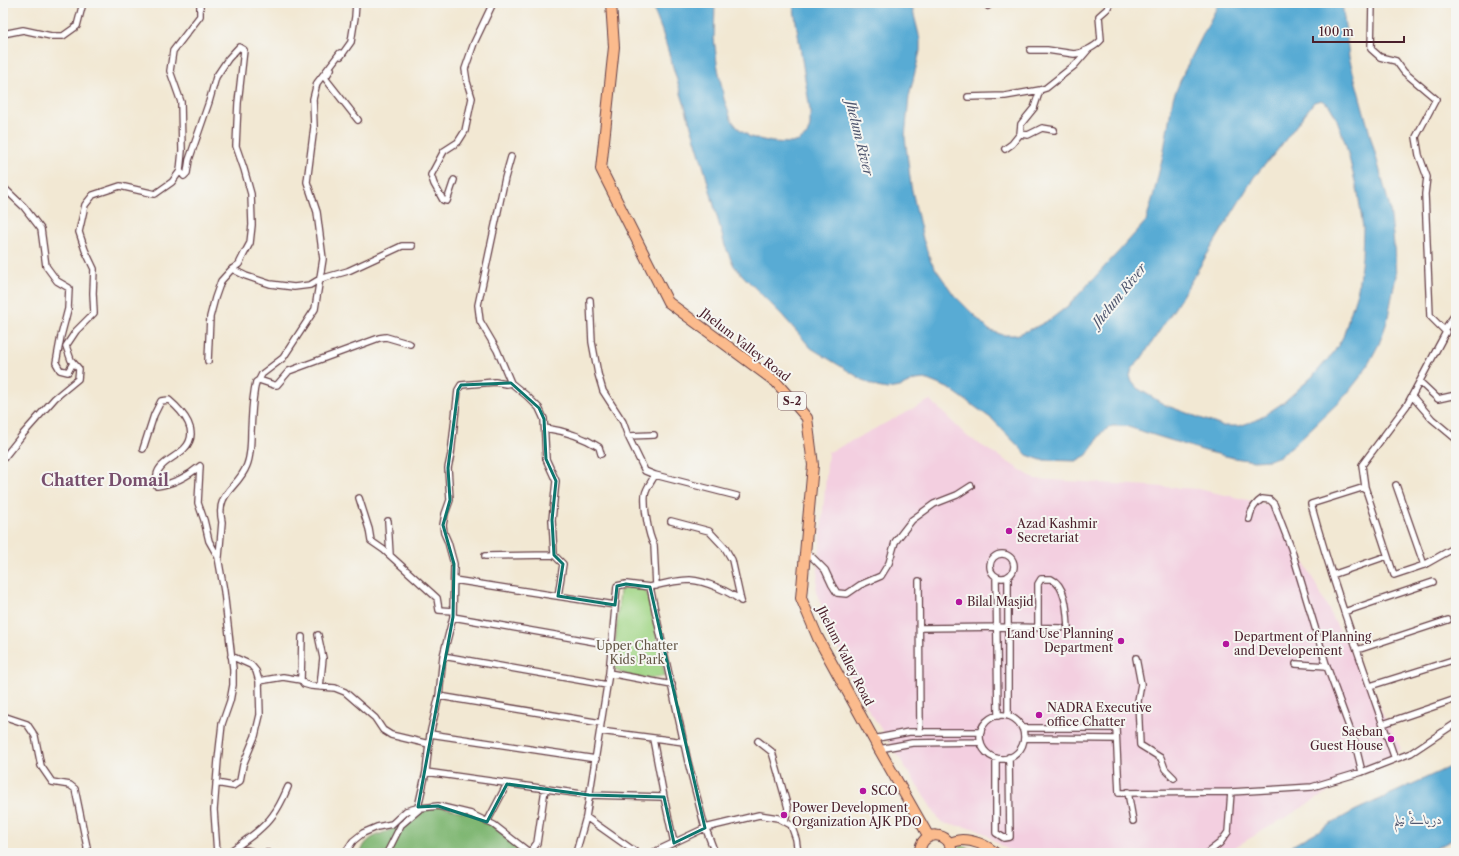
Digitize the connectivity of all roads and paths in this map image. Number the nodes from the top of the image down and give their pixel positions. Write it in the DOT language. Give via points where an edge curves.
graph roads {
  1 [pos="84,3"];
  2 [pos="200,3"];
  3 [pos="356,3"];
  4 [pos="493,3"];
  5 [pos="611,3"];
  6 [pos="1110,3"];
  7 [pos="1372,3"];
  8 [pos="3,34"];
  9 [pos="1030,50"];
  10 [pos="1088,50"];
  11 [pos="342,54"];
  12 [pos="1040,90"];
  13 [pos="968,97"];
  14 [pos="358,120"];
  15 [pos="1054,130"];
  16 [pos="1020,134"];
  17 [pos="1005,149"];
  18 [pos="511,157"];
  19 [pos="180,171"];
  20 [pos="454,180"];
  21 [pos="3,187"];
  22 [pos="412,246"];
  23 [pos="232,269"];
  24 [pos="320,279"];
  25 [pos="590,300"];
  26 [pos="1456,313"];
  27 [pos="1444,330"];
  28 [pos="410,344"];
  29 [pos="208,361"];
  30 [pos="73,363"];
  31 [pos="259,380"];
  32 [pos="1420,382"];
  33 [pos="511,383"];
  34 [pos="1456,395"];
  35 [pos="1412,396"];
  36 [pos="545,428"];
  37 [pos="628,436"];
  38 [pos="654,436"];
  39 [pos="1456,439"];
  40 [pos="143,449"];
  41 [pos="601,454"];
  42 [pos="3,459"];
  43 [pos="655,475"];
  44 [pos="1396,485"];
  45 [pos="971,486"];
  46 [pos="1365,487"];
  47 [pos="737,496"];
  48 [pos="359,498"];
  49 [pos="1249,519"];
  50 [pos="388,521"];
  51 [pos="671,521"];
  52 [pos="1456,547"];
  53 [pos="805,550"];
  54 [pos="390,555"];
  55 [pos="554,555"];
  56 [pos="485,556"];
  57 [pos="1387,556"];
  58 [pos="218,557"];
  59 [pos="1424,565"];
  60 [pos="1332,574"];
  61 [pos="996,577"];
  62 [pos="1008,577"];
  63 [pos="454,580"];
  64 [pos="920,581"];
  65 [pos="1433,582"];
  66 [pos="653,586"];
  67 [pos="558,596"];
  68 [pos="615,606"];
  69 [pos="1344,612"];
  70 [pos="453,614"];
  71 [pos="1448,620"];
  72 [pos="997,627"];
  73 [pos="1008,627"];
  74 [pos="920,628"];
  75 [pos="1038,628"];
  76 [pos="1061,628"];
  77 [pos="1068,628"];
  78 [pos="318,635"];
  79 [pos="302,637"];
  80 [pos="612,645"];
  81 [pos="1358,650"];
  82 [pos="231,656"];
  83 [pos="443,656"];
  84 [pos="1136,658"];
  85 [pos="1456,659"];
  86 [pos="1296,664"];
  87 [pos="1327,666"];
  88 [pos="609,673"];
  89 [pos="301,680"];
  90 [pos="258,681"];
  91 [pos="607,685"];
  92 [pos="672,685"];
  93 [pos="1370,686"];
  94 [pos="320,687"];
  95 [pos="439,696"];
  96 [pos="1456,699"];
  97 [pos="3,716"];
  98 [pos="998,716"];
  99 [pos="1008,716"];
  100 [pos="601,723"];
  101 [pos="1456,723"];
  102 [pos="1383,724"];
  103 [pos="1022,728"];
  104 [pos="600,731"];
  105 [pos="920,732"];
  106 [pos="980,732"];
  107 [pos="430,734"];
  108 [pos="1024,738"];
  109 [pos="653,739"];
  110 [pos="873,739"];
  111 [pos="1116,739"];
  112 [pos="758,741"];
  113 [pos="684,742"];
  114 [pos="981,742"];
  115 [pos="429,744"];
  116 [pos="879,749"];
  117 [pos="1009,757"];
  118 [pos="996,758"];
  119 [pos="596,759"];
  120 [pos="1395,759"];
  121 [pos="426,772"];
  122 [pos="1362,772"];
  123 [pos="1174,778"];
  124 [pos="216,783"];
  125 [pos="506,784"];
  126 [pos="288,787"];
  127 [pos="545,789"];
  128 [pos="1128,792"];
  129 [pos="1231,792"];
  130 [pos="589,795"];
  131 [pos="664,797"];
  132 [pos="418,807"];
  133 [pos="431,807"];
  134 [pos="586,817"];
  135 [pos="1133,821"];
  136 [pos="487,822"];
  137 [pos="785,822"];
  138 [pos="705,828"];
  139 [pos="929,837"];
  140 [pos="674,843"];
  141 [pos="950,848"];
  142 [pos="232,850"];
  143 [pos="87,853"];
  144 [pos="217,853"];
  145 [pos="268,853"];
  146 [pos="345,853"];
  147 [pos="387,853"];
  148 [pos="530,853"];
  149 [pos="576,853"];
  150 [pos="637,853"];
  151 [pos="652,853"];
  152 [pos="715,853"];
  153 [pos="798,853"];
  154 [pos="920,853"];
  155 [pos="995,853"];
  156 [pos="1208,853"];
  1 -- 8 [label="street" via="77,26 63,36 23,30"];
  2 -- 19 [label="street" via="200,16 173,52 170,71 181,102"];
  3 -- 11 [label="street" via="351,42"];
  4 -- 20 [label="street" via="474,43 466,69 472,98 465,131 458,142 444,151 431,175 443,200 447,201"];
  5 -- 53 [label="highway, Jhelum Valley Road / S-2" via="614,47 601,170 668,302 776,382 808,418 813,465"];
  6 -- 10 [label="street" via="1099,16 1101,40"];
  7 -- 27 [label="street" via="1371,49 1380,57 1396,61 1404,72 1436,99 1416,136 1427,177 1425,194 1430,316"];
  9 -- 10 [label="street" via="1065,54"];
  10 -- 12 [label="street" via="1074,65"];
  11 -- 14 [label="street" via="325,78"];
  11 -- 24 [label="street" via="340,52 317,83 313,99 314,127 307,182 318,212 323,259"];
  12 -- 13 [label="street" via="1006,96"];
  12 -- 16 [label="street" via="1034,108 1021,124"];
  15 -- 16 [label="street" via="1042,128 1028,135"];
  16 -- 17 [label="street"];
  18 -- 33 [label="street" via="478,305 480,321 497,350"];
  19 -- 23 [label="street" via="184,176 187,173 216,77 239,47 244,50 236,146 251,194 252,225 250,243 239,264"];
  19 -- 30 [label="street" via="172,182 156,194 120,186 93,195 85,205 79,232 94,269 94,313 76,331 66,346"];
  21 -- 30 [label="street" via="24,207 41,229 46,266 57,281 69,288 68,309 56,363 60,370 68,372"];
  22 -- 24 [label="street" via="402,246 348,271"];
  23 -- 24 [label="street" via="270,284 294,287 310,285"];
  23 -- 29 [label="street" via="221,281 213,304"];
  24 -- 31 [label="street" via="315,309 283,358 262,374"];
  25 -- 37 [label="street" via="592,342 598,374 603,390 624,422"];
  26 -- 27 [label="street"];
  27 -- 32 [label="street" via="1446,332"];
  28 -- 31 [label="street" via="386,337 379,338 289,371 277,385"];
  30 -- 42 [label="street" via="79,369 78,379 55,398"];
  31 -- 58 [label="street" via="256,382 252,397 248,463 222,499"];
  32 -- 34 [label="street" via="1438,399"];
  32 -- 35 [label="street"];
  33 -- 36 [label="street" via="539,408"];
  33 -- 63 [label="street" via="461,385 458,390 448,468 450,500 444,514 443,525 454,564"];
  35 -- 39 [label="street" via="1432,419"];
  35 -- 46 [label="street" via="1362,465"];
  36 -- 41 [label="street" via="587,439 599,447"];
  36 -- 55 [label="street" via="546,459 556,481 552,520"];
  37 -- 38 [label="street"];
  37 -- 43 [label="street" via="645,471"];
  40 -- 58 [label="street" via="156,410 161,401 169,400 185,416 190,427 190,440 184,449 159,468 157,486 181,479 200,466 198,503 208,541"];
  43 -- 47 [label="street"];
  43 -- 66 [label="street" via="645,494 654,545"];
  44 -- 59 [label="street"];
  45 -- 53 [label="street" via="934,504 912,520 895,542 889,562 881,576 847,594 838,593 825,570"];
  46 -- 57 [label="street"];
  46 -- 60 [label="street" via="1311,504"];
  48 -- 54 [label="street" via="371,541"];
  49 -- 87 [label="street" via="1256,503 1262,499 1270,500 1274,504 1291,548"];
  50 -- 54 [label="street"];
  51 -- 66 [label="street" via="708,531 725,548 732,560 741,601 710,585 690,580"];
  52 -- 59 [label="street"];
  53 -- 110 [label="highway, Jhelum Valley Road / S-2" via="800,598 818,638"];
  54 -- 70 [label="street" via="437,598 439,610"];
  55 -- 56 [label="street"];
  55 -- 67 [label="street" via="563,564"];
  57 -- 59 [label="street" via="1394,575"];
  57 -- 60 [label="street"];
  58 -- 82 [label="street"];
  60 -- 69 [label="street"];
  61 -- 62 [label="street"];
  61 -- 62 [label="street" via="991,571 990,563 994,556 1002,554 1010,556 1014,562 1014,571"];
  61 -- 72 [label="street"];
  62 -- 73 [label="street"];
  63 -- 67 [label="street"];
  63 -- 70 [label="street"];
  64 -- 74 [label="street"];
  65 -- 69 [label="street"];
  66 -- 68 [label="street" via="617,586"];
  66 -- 92 [label="street"];
  67 -- 68 [label="street"];
  68 -- 80 [label="street"];
  69 -- 81 [label="street"];
  70 -- 80 [label="street"];
  70 -- 83 [label="street"];
  71 -- 81 [label="street"];
  72 -- 73 [label="street"];
  72 -- 74 [label="street"];
  72 -- 98 [label="street"];
  73 -- 75 [label="street"];
  73 -- 99 [label="street"];
  74 -- 105 [label="street"];
  75 -- 76 [label="street"];
  75 -- 77 [label="street" via="1038,584 1041,579 1051,580 1059,586 1065,597"];
  78 -- 94 [label="street" via="324,658"];
  79 -- 89 [label="street"];
  80 -- 88 [label="street"];
  81 -- 93 [label="street"];
  82 -- 90 [label="street" via="251,665 256,671"];
  82 -- 124 [label="street" via="233,685 222,724"];
  83 -- 91 [label="street"];
  83 -- 95 [label="street"];
  84 -- 123 [label="street" via="1141,684 1138,701 1140,745 1161,758 1165,769"];
  85 -- 93 [label="street"];
  86 -- 87 [label="street"];
  87 -- 122 [label="street"];
  88 -- 91 [label="street"];
  88 -- 92 [label="street"];
  89 -- 90 [label="street" via="283,677"];
  89 -- 94 [label="street" via="304,684"];
  90 -- 124 [label="street" via="260,715 240,781 233,786"];
  91 -- 100 [label="street"];
  92 -- 113 [label="street"];
  93 -- 102 [label="street"];
  94 -- 115 [label="street" via="345,692 391,735"];
  95 -- 100 [label="street"];
  95 -- 107 [label="street"];
  96 -- 102 [label="street"];
  97 -- 143 [label="street" via="27,724 35,736 41,766 52,782 70,785 75,789"];
  98 -- 99 [label="street"];
  98 -- 106 [label="street" via="988,720"];
  99 -- 103 [label="street" via="1015,719"];
  100 -- 104 [label="street"];
  101 -- 120 [label="street" via="1411,753"];
  102 -- 120 [label="street"];
  103 -- 108 [label="street"];
  103 -- 111 [label="street" via="1116,728"];
  104 -- 109 [label="street"];
  104 -- 119 [label="street"];
  105 -- 106 [label="street"];
  105 -- 110 [label="street"];
  106 -- 114 [label="street"];
  107 -- 115 [label="street"];
  107 -- 119 [label="street"];
  108 -- 111 [label="street"];
  108 -- 117 [label="street" via="1018,751"];
  109 -- 113 [label="street"];
  109 -- 131 [label="street"];
  110 -- 116 [label="highway, Jhelum Valley Road / S-2"];
  111 -- 128 [label="street" via="1119,793"];
  112 -- 137 [label="street" via="772,752 788,808"];
  113 -- 138 [label="street"];
  114 -- 116 [label="street" via="912,743"];
  114 -- 118 [label="street" via="986,752"];
  115 -- 121 [label="street"];
  116 -- 139 [label="highway, Jhelum Valley Road / S-2"];
  117 -- 118 [label="street"];
  117 -- 118 [label="street" via="1010,837 1004,838 996,833"];
  119 -- 130 [label="street"];
  120 -- 122 [label="street"];
  121 -- 125 [label="street"];
  121 -- 132 [label="street"];
  122 -- 129 [label="street" via="1312,787"];
  124 -- 144 [label="street" via="214,810"];
  125 -- 127 [label="street"];
  125 -- 136 [label="street"];
  126 -- 142 [label="street" via="273,816"];
  127 -- 130 [label="street"];
  127 -- 148 [label="street" via="537,843"];
  128 -- 129 [label="street"];
  128 -- 135 [label="street"];
  129 -- 156 [label="street" via="1228,832"];
  130 -- 131 [label="street"];
  130 -- 134 [label="street"];
  131 -- 140 [label="street"];
  132 -- 133 [label="street"];
  132 -- 146 [label="street" via="406,811 392,824 363,833 353,841"];
  133 -- 136 [label="street" via="438,806 471,814"];
  133 -- 147 [label="street" via="421,808 401,825"];
  134 -- 149 [label="street"];
  134 -- 150 [label="street"];
  136 -- 148 [label="street"];
  137 -- 138 [label="street" via="778,818 759,815"];
  137 -- 153 [label="street" via="791,825"];
  138 -- 140 [label="street"];
  138 -- 152 [label="street"];
  139 -- 141 [label="highway" via="944,837"];
  139 -- 154 [label="highway" via="922,844"];
  140 -- 151 [label="street"];
  141 -- 155 [label="highway" via="962,840 977,842"];
  142 -- 144 [label="street"];
  142 -- 145 [label="street"];
}
